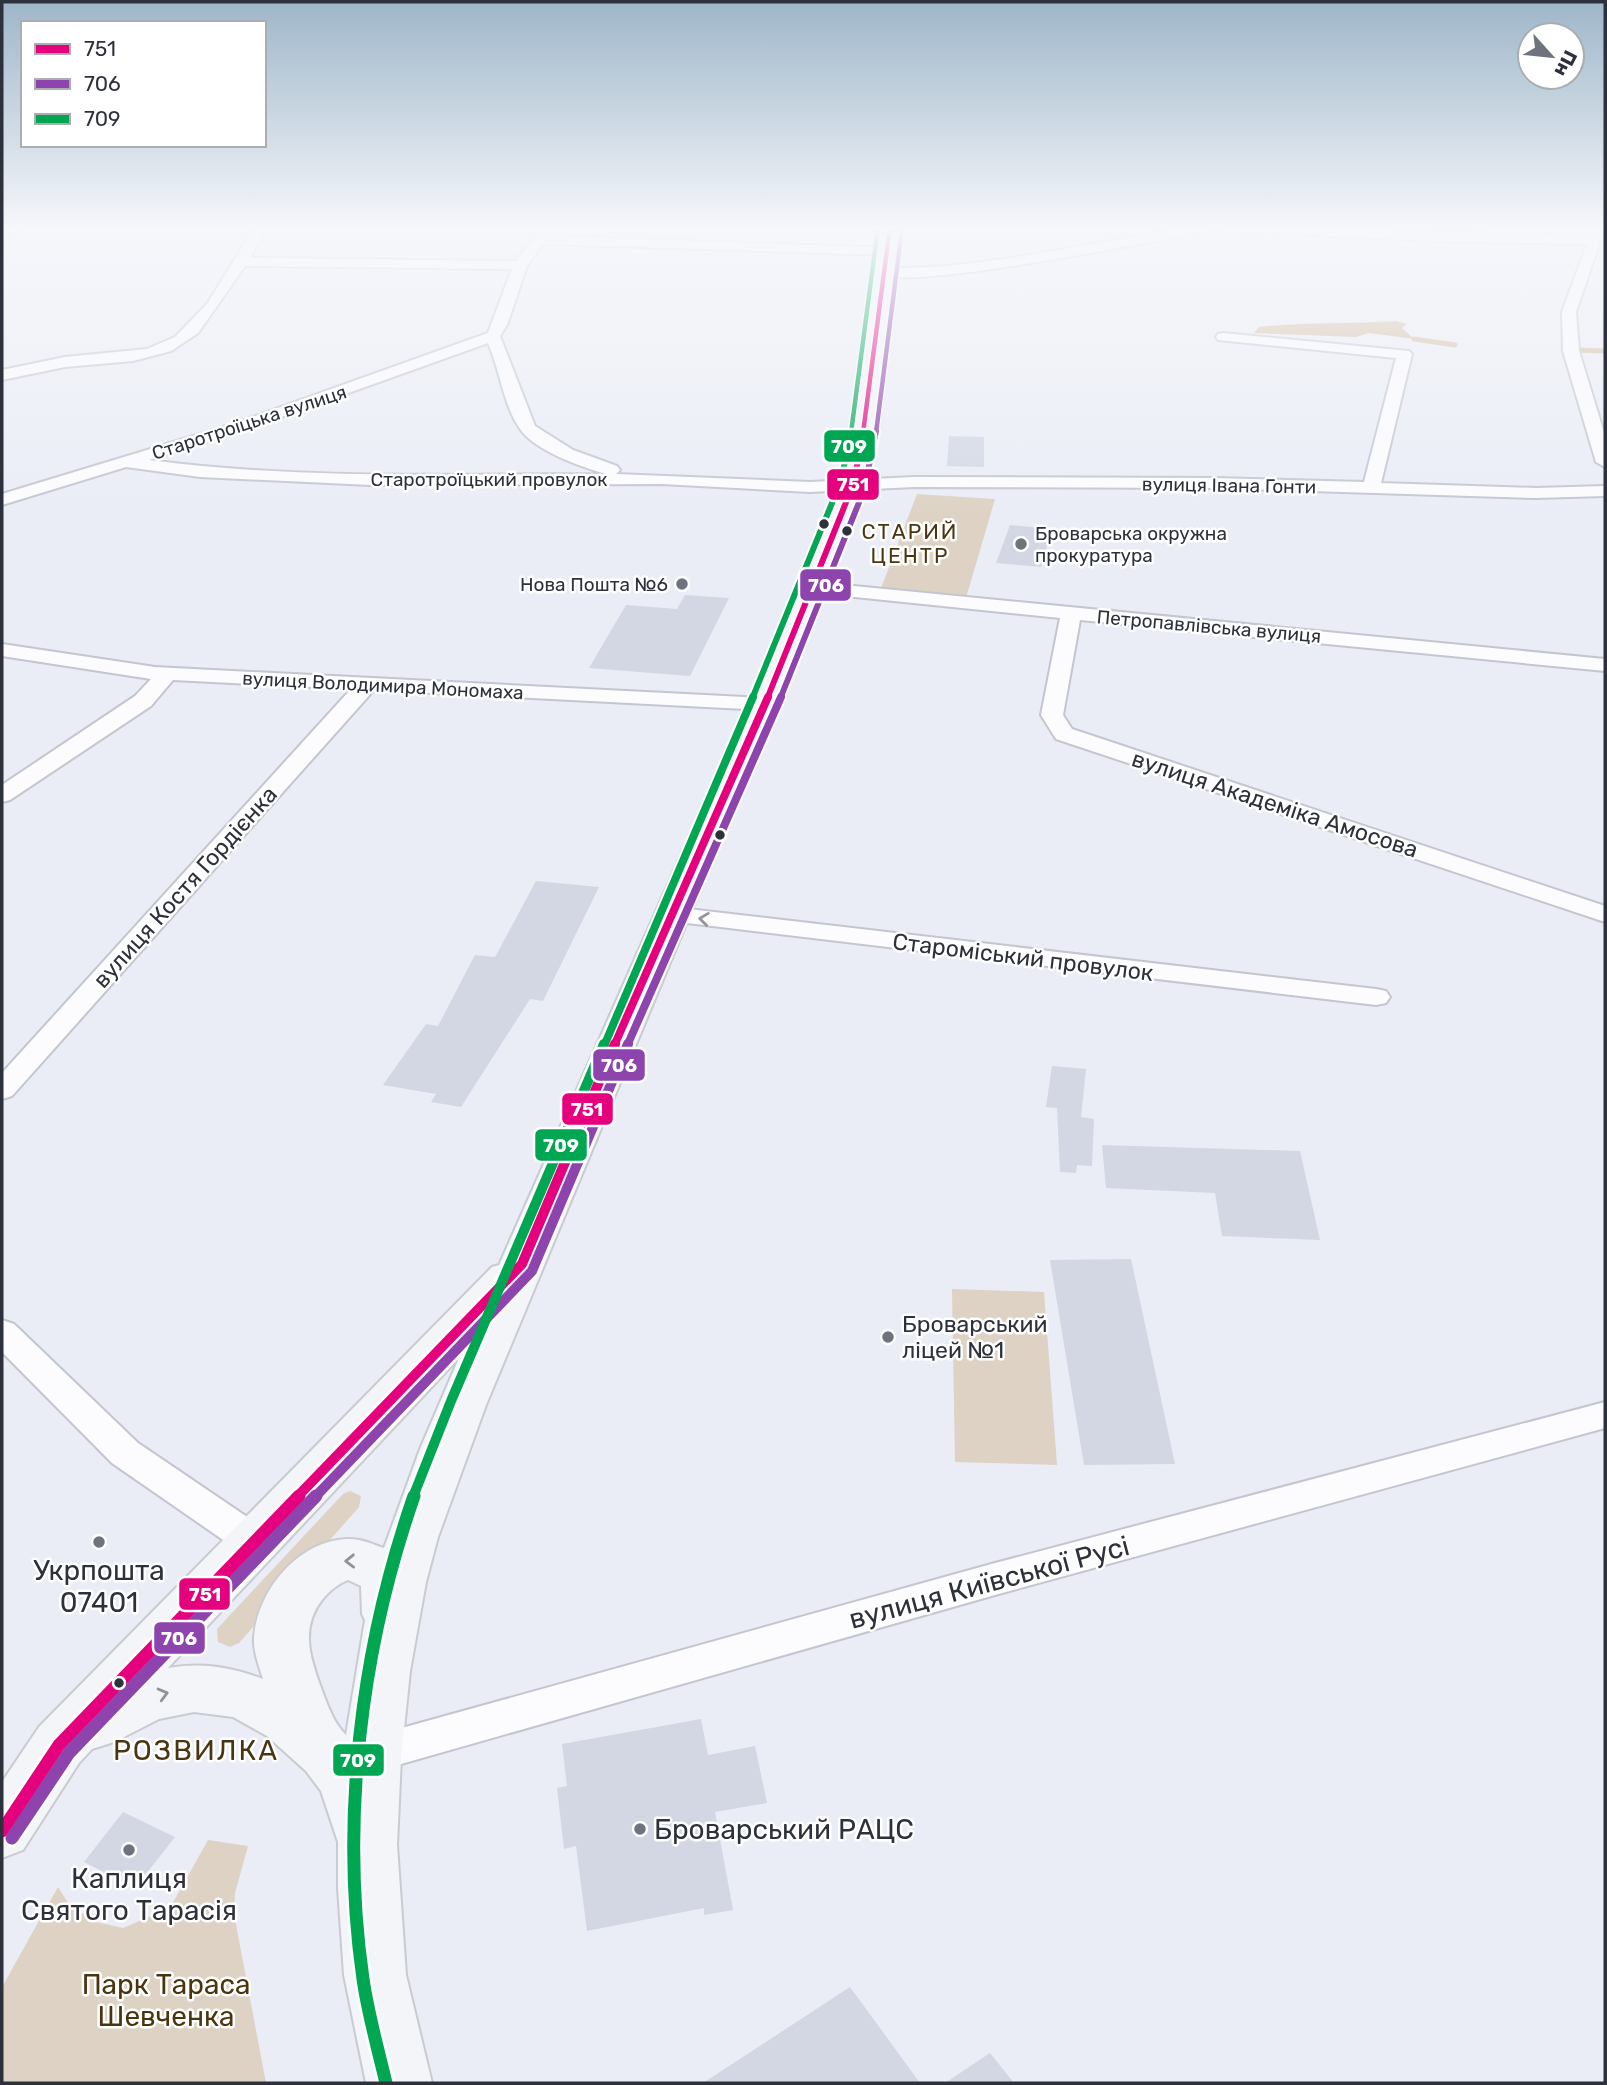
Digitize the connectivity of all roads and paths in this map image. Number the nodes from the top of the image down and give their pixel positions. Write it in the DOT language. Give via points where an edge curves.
graph roads {
  1 [pos="197,324"];
  2 [pos="500,324"];
  3 [pos="878,324"];
  4 [pos="1569,324"];
  5 [pos="493,336"];
  6 [pos="1223,337"];
  7 [pos="2,375"];
  8 [pos="567,453"];
  9 [pos="126,462"];
  10 [pos="1605,462"];
  11 [pos="662,479"];
  12 [pos="537,481"];
  13 [pos="853,485"];
  14 [pos="1371,488"];
  15 [pos="1605,491"];
  16 [pos="2,500"];
  17 [pos="813,588"];
  18 [pos="1071,613"];
  19 [pos="2,650"];
  20 [pos="1605,665"];
  21 [pos="167,674"];
  22 [pos="368,684"];
  23 [pos="765,704"];
  24 [pos="2,795"];
  25 [pos="1605,914"];
  26 [pos="671,915"];
  27 [pos="1376,997"];
  28 [pos="2,1090"];
  29 [pos="522,1264"];
  30 [pos="2,1332"];
  31 [pos="1605,1415"];
  32 [pos="255,1542"];
  33 [pos="390,1627"];
  34 [pos="312,1738"];
  35 [pos="59,1745"];
  36 [pos="373,1754"];
  37 [pos="2,1831"];
  38 [pos="366,1843"];
  39 [pos="399,2083"];
  1 -- 7 [label="street" via="167,347"];
  2 -- 5 [label="street"];
  3 -- 13 [label="main road"];
  4 -- 10 [label="street" via="1570,345"];
  5 -- 8 [label="street" via="529,430"];
  5 -- 9 [label="street, Старотроїцька вулиця" via="242,426"];
  6 -- 14 [label="street" via="1404,354"];
  8 -- 11 [label="street" via="590,465"];
  8 -- 12 [label="street" via="568,469 563,474"];
  9 -- 12 [label="street, Старотроїцький провулок" via="271,476"];
  9 -- 16 [label="street, Старотроїцька вулиця"];
  11 -- 12 [label="street, Старотроїцький провулок"];
  11 -- 13 [label="street, Старотроїцький провулок"];
  13 -- 14 [label="street, вулиця Івана Гонти" via="1214,483"];
  13 -- 17 [label="main road"];
  14 -- 15 [label="street, вулиця Івана Гонти"];
  17 -- 18 [label="street, Петропавлівська вулиця"];
  17 -- 23 [label="main road"];
  18 -- 20 [label="street, Петропавлівська вулиця"];
  18 -- 25 [label="street, вулиця Академіка Амосова" via="1052,715 1064,734"];
  19 -- 21 [label="street, вулиця Володимира Мономаха"];
  21 -- 22 [label="street, вулиця Володимира Мономаха"];
  21 -- 24 [label="street" via="142,701"];
  22 -- 23 [label="street, вулиця Володимира Мономаха"];
  22 -- 28 [label="street, вулиця Костя Гордієнка"];
  23 -- 26 [label="main road"];
  27 -- 26 [label="street, Староміський провулок, one-way"];
  26 -- 29 [label="main road"];
  29 -- 32 [label="main road"];
  29 -- 33 [label="main road" via="416,1521"];
  30 -- 32 [label="street" via="125,1452"];
  31 -- 36 [label="street, вулиця Київської Русі" via="995,1579"];
  32 -- 35 [label="main road"];
  33 -- 34 [label="main road, one-way" via="387,1579 376,1566 355,1559 331,1562 292,1599 281,1641"];
  33 -- 36 [label="main road"];
  35 -- 34 [label="main road, one-way" via="132,1702 197,1688 258,1702"];
  34 -- 38 [label="main road" via="352,1793"];
  35 -- 37 [label="main road"];
  36 -- 38 [label="main road"];
  38 -- 39 [label="main road" via="376,1977"];
}
